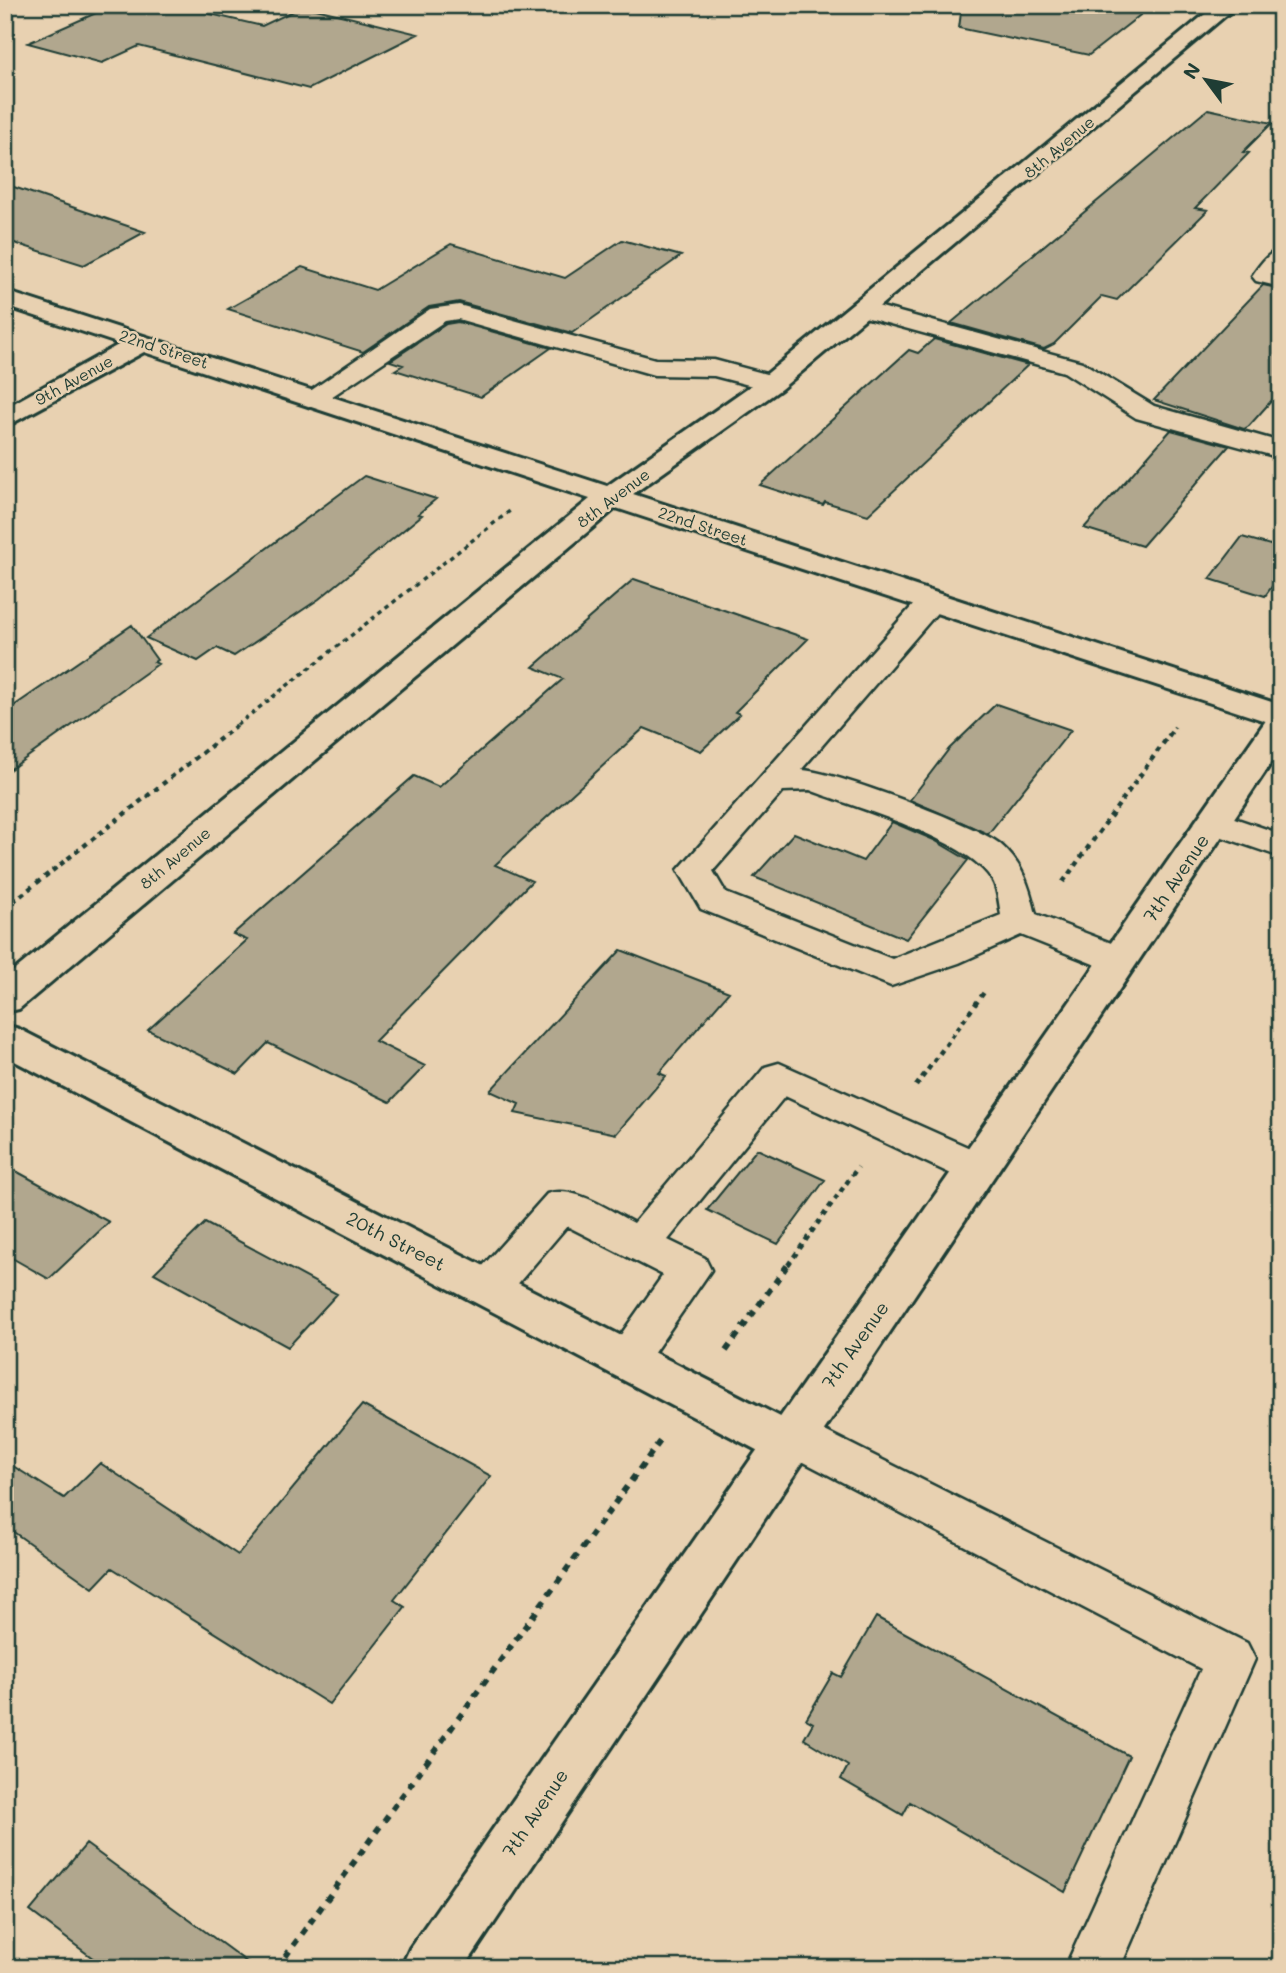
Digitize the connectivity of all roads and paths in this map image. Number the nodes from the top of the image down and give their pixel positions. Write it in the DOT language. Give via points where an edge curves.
graph roads {
  1 [pos="22,5"];
  2 [pos="1228,5"];
  3 [pos="5,12"];
  4 [pos="1281,256"];
  5 [pos="1281,280"];
  6 [pos="5,298"];
  7 [pos="863,309"];
  8 [pos="143,342"];
  9 [pos="772,383"];
  10 [pos="313,398"];
  11 [pos="5,419"];
  12 [pos="1281,450"];
  13 [pos="612,496"];
  14 [pos="522,502"];
  15 [pos="932,601"];
  16 [pos="1184,715"];
  17 [pos="1281,716"];
  18 [pos="1281,723"];
  19 [pos="772,781"];
  20 [pos="1214,822"];
  21 [pos="1281,846"];
  22 [pos="5,908"];
  23 [pos="1026,924"];
  24 [pos="1119,960"];
  25 [pos="5,999"];
  26 [pos="5,1039"];
  27 [pos="887,1127"];
  28 [pos="976,1168"];
  29 [pos="640,1245"];
  30 [pos="488,1289"];
  31 [pos="625,1360"];
  32 [pos="694,1395"];
  33 [pos="790,1439"];
  34 [pos="446,1962"];
  35 [pos="276,1968"];
  36 [pos="1092,1968"];
  1 -- 3 [label="path"];
  2 -- 7 [label="street, 8th Avenue"];
  4 -- 5 [label="lane" via="1264,276"];
  6 -- 8 [label="street, 22nd Street"];
  7 -- 9 [label="street, 8th Avenue"];
  7 -- 12 [label="lane" via="1073,368 1145,412"];
  8 -- 10 [label="street, 22nd Street"];
  8 -- 11 [label="street, 9th Avenue"];
  9 -- 10 [label="lane" via="714,368 654,367 458,312 439,314"];
  9 -- 13 [label="street, 8th Avenue"];
  10 -- 13 [label="street, 22nd Street"];
  13 -- 15 [label="street, 22nd Street"];
  13 -- 25 [label="street, 8th Avenue"];
  14 -- 22 [label="path"];
  15 -- 17 [label="street, 22nd Street"];
  15 -- 19 [label="lane"];
  16 -- 23 [label="path"];
  18 -- 20 [label="street, 7th Avenue"];
  19 -- 23 [label="lane" via="813,780 932,824 987,851 1010,878"];
  19 -- 23 [label="lane" via="695,870 713,901 891,973"];
  20 -- 21 [label="lane"];
  20 -- 24 [label="street, 7th Avenue"];
  23 -- 24 [label="lane"];
  23 -- 27 [label="path"];
  24 -- 28 [label="street, 7th Avenue"];
  26 -- 30 [label="street, 20th Street"];
  27 -- 28 [label="lane"];
  27 -- 29 [label="lane" via="779,1077"];
  27 -- 32 [label="path"];
  28 -- 33 [label="street, 7th Avenue"];
  29 -- 30 [label="lane" via="561,1205"];
  29 -- 31 [label="lane" via="690,1270"];
  30 -- 31 [label="street, 20th Street"];
  31 -- 32 [label="street, 20th Street"];
  32 -- 33 [label="street, 20th Street"];
  32 -- 35 [label="path"];
  33 -- 34 [label="street, 7th Avenue"];
  33 -- 36 [label="lane" via="1230,1659"];
}
